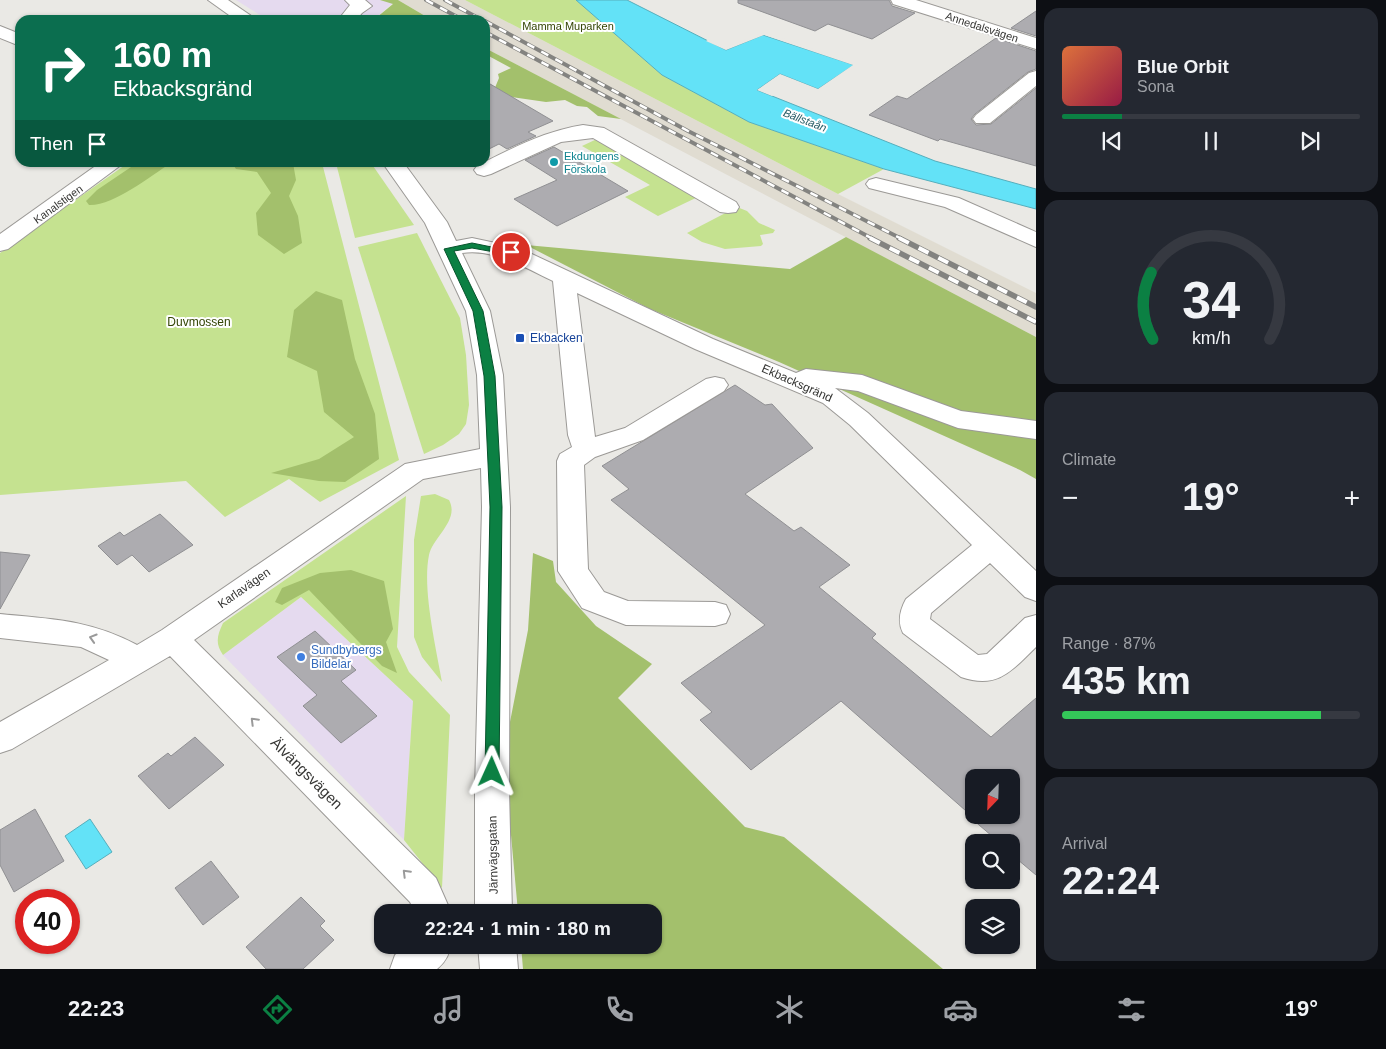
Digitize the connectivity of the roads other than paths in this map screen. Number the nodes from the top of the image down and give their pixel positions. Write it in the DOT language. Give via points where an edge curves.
graph roads {
  1 [pos="216,0"];
  2 [pos="353,0"];
  3 [pos="899,0"];
  4 [pos="240,15"];
  5 [pos="351,15"];
  6 [pos="0,31"];
  7 [pos="15,38"];
  8 [pos="1036,44"];
  9 [pos="1036,77"];
  10 [pos="984,119"];
  11 [pos="108,167"];
  12 [pos="396,167"];
  13 [pos="476,167"];
  14 [pos="876,184"];
  15 [pos="728,207"];
  16 [pos="1036,240"];
  17 [pos="0,244"];
  18 [pos="449,249"];
  19 [pos="564,278"];
  20 [pos="779,375"];
  21 [pos="715,385"];
  22 [pos="1036,430"];
  23 [pos="586,450"];
  24 [pos="493,456"];
  25 [pos="992,546"];
  26 [pos="1036,589"];
  27 [pos="715,614"];
  28 [pos="0,626"];
  29 [pos="1036,627"];
  30 [pos="173,639"];
  31 [pos="137,660"];
  32 [pos="0,739"];
  33 [pos="429,904"];
  34 [pos="494,904"];
  35 [pos="426,954"];
  36 [pos="498,954"];
  37 [pos="409,969"];
  38 [pos="499,969"];
  1 -- 4 [label="street"];
  2 -- 5 [label="street" via="364,6"];
  3 -- 8 [label="street, Annedalsvägen"];
  6 -- 7 [label="street"];
  9 -- 10 [label="street"];
  11 -- 17 [label="street, Kanalstigen"];
  12 -- 18 [label="street, Järnvägsgatan" via="436,222"];
  13 -- 15 [label="street" via="492,173 567,132 586,130 597,132"];
  14 -- 16 [label="street" via="952,202"];
  18 -- 19 [label="street, Ekbacksgränd" via="472,245 511,252"];
  18 -- 24 [label="street, Järnvägsgatan" via="478,311 490,376"];
  19 -- 20 [label="street, Ekbacksgränd" via="704,344"];
  19 -- 23 [label="street" via="581,435"];
  20 -- 22 [label="street" via="862,383 958,418"];
  20 -- 25 [label="street, Ekbacksgränd" via="832,397"];
  21 -- 23 [label="street" via="634,434"];
  23 -- 27 [label="street" via="570,461 572,571 593,600 626,614"];
  24 -- 30 [label="street, Karlavägen" via="415,471"];
  24 -- 34 [label="street, Järnvägsgatan" via="496,507"];
  25 -- 26 [label="street, Ekbacksgränd"];
  25 -- 29 [label="street" via="917,607 914,624 972,668 995,667"];
  31 -- 28 [label="street, one-way" via="104,642 81,635"];
  30 -- 31 [label="street, Karlavägen"];
  33 -- 30 [label="street, Älvängsvägen, one-way" via="423,890"];
  31 -- 32 [label="street, Karlavägen"];
  35 -- 37 [label="street"];
  36 -- 38 [label="street"];
}
